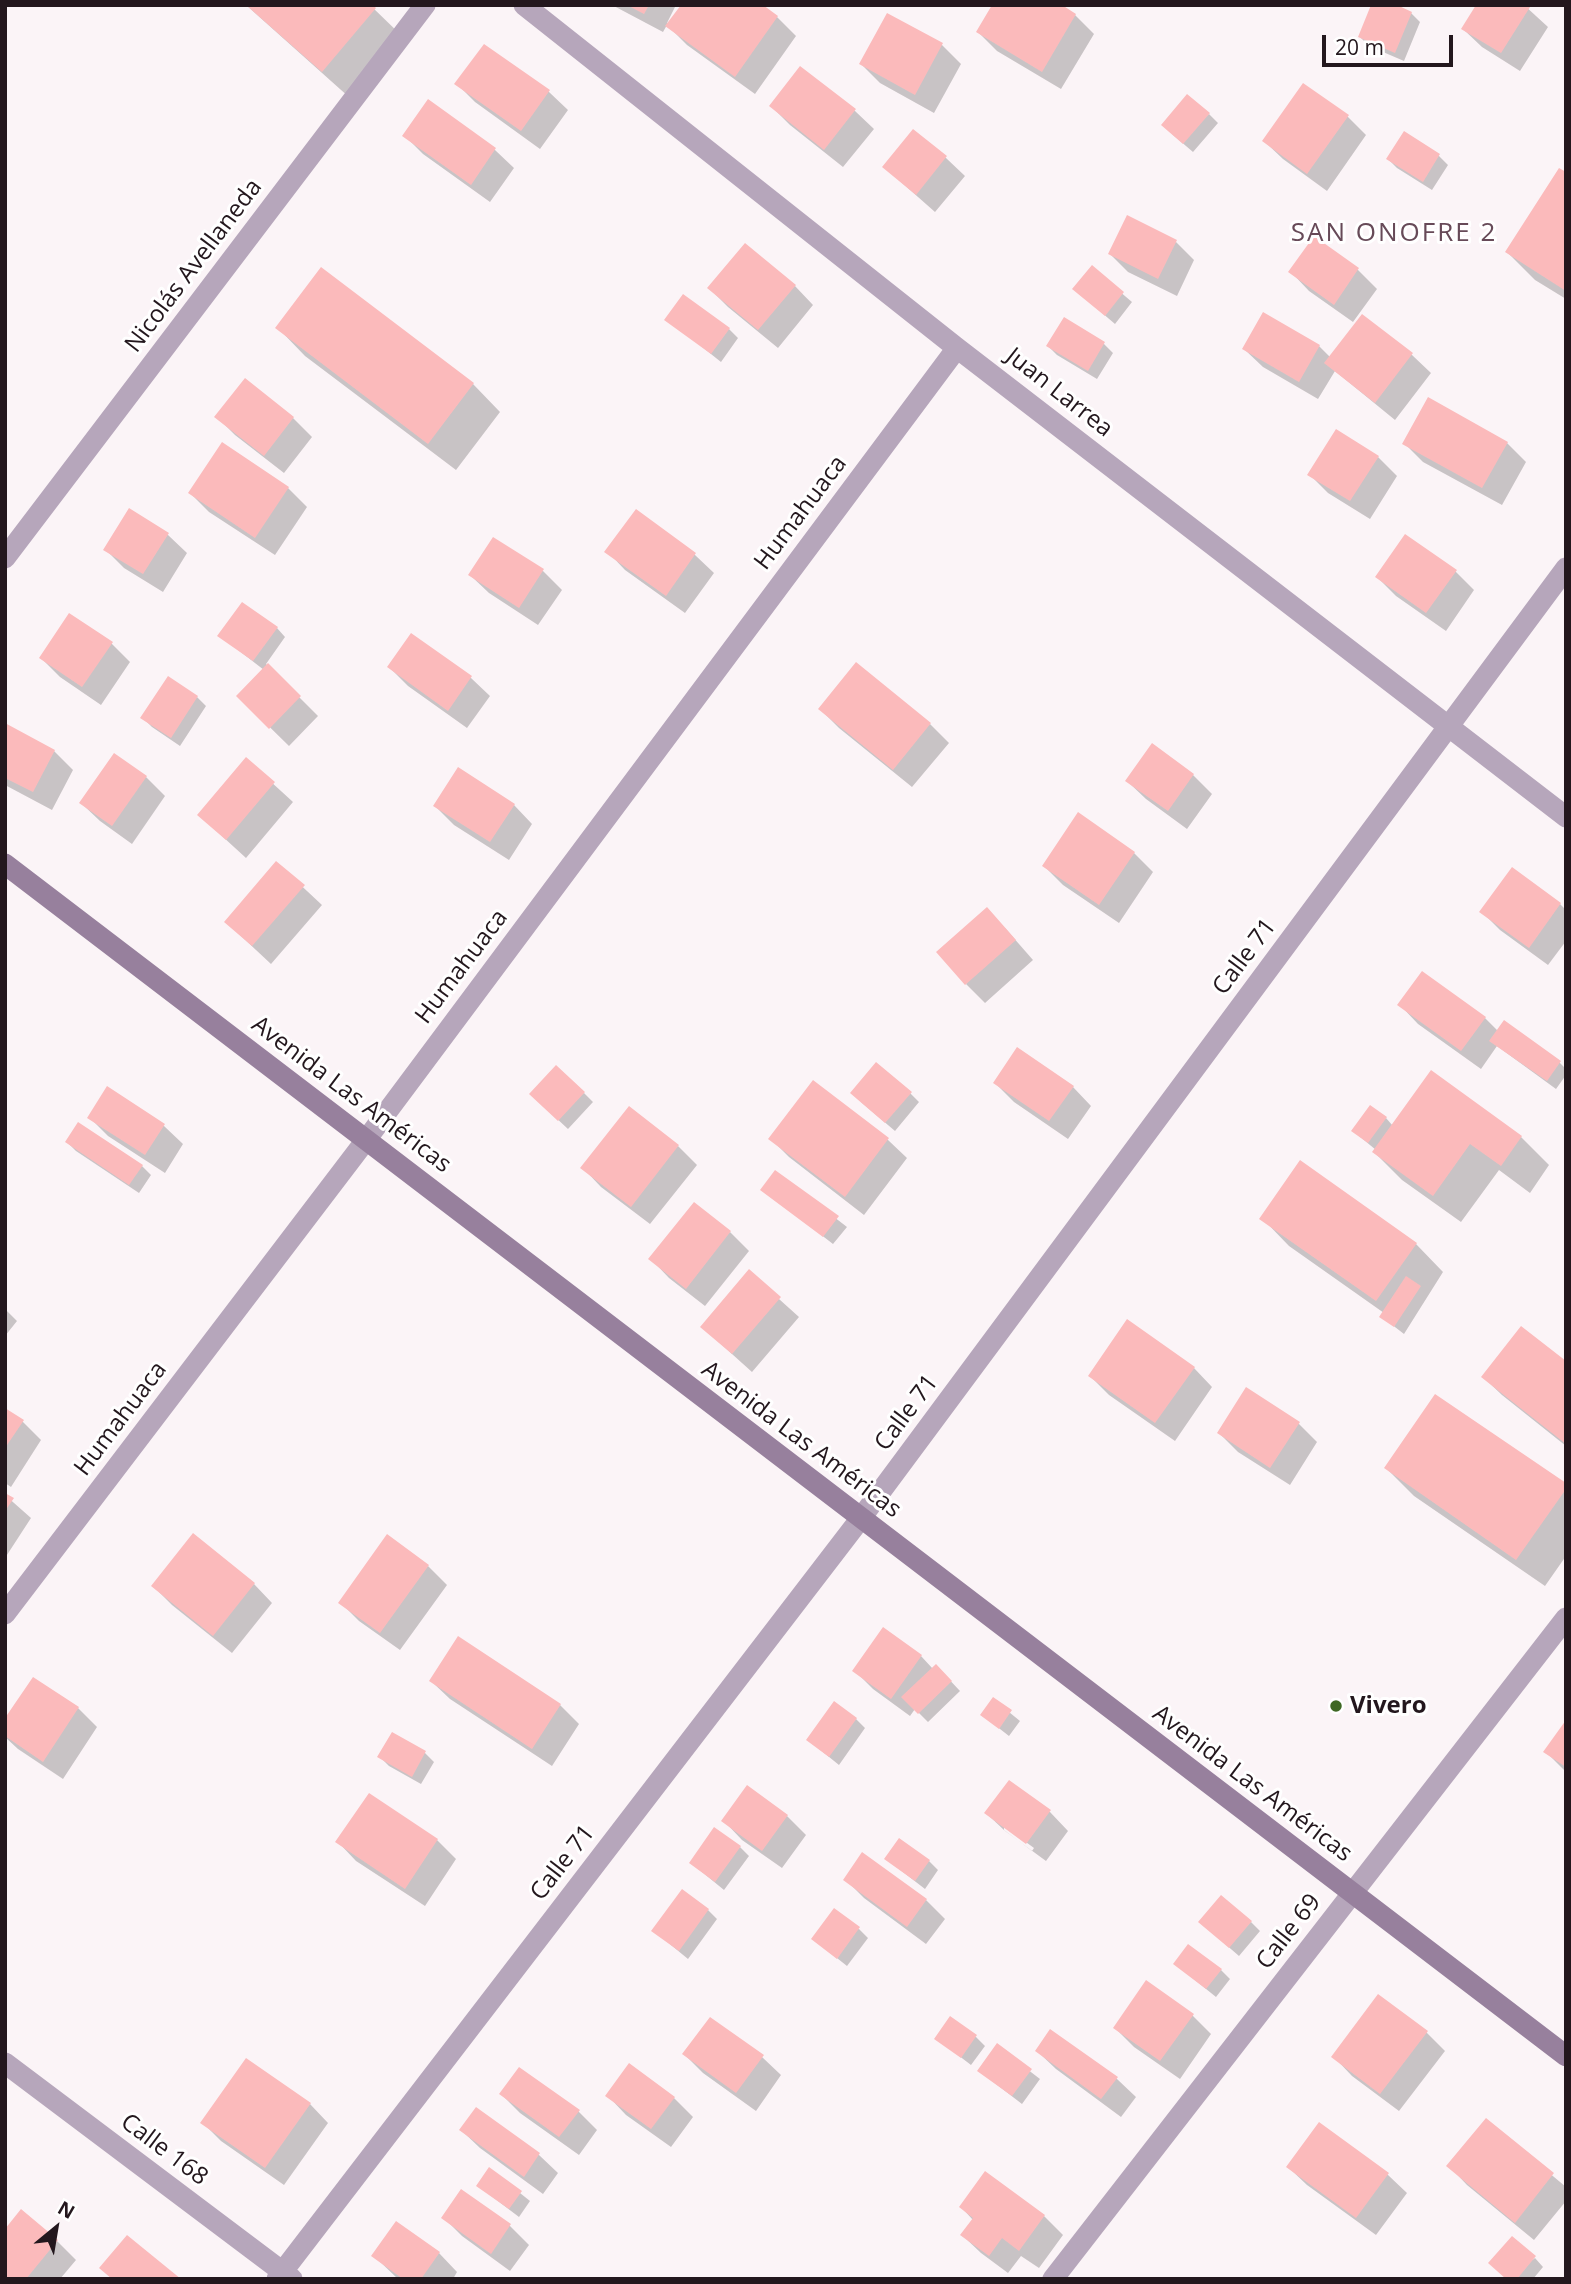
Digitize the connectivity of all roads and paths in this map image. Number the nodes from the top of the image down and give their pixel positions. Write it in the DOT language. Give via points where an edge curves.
graph roads {
  1 [pos="425,5"];
  2 [pos="524,5"];
  3 [pos="957,348"];
  4 [pos="5,558"];
  5 [pos="1566,568"];
  6 [pos="1449,726"];
  7 [pos="1566,817"];
  8 [pos="5,864"];
  9 [pos="366,1140"];
  10 [pos="861,1518"];
  11 [pos="5,1614"];
  12 [pos="1566,1618"];
  13 [pos="1352,1893"];
  14 [pos="1566,2056"];
  15 [pos="5,2063"];
  16 [pos="284,2276"];
  17 [pos="1053,2279"];
  1 -- 4 [label="street, Nicolás Avellaneda"];
  2 -- 3 [label="street, Juan Larrea"];
  3 -- 6 [label="street, Juan Larrea"];
  3 -- 9 [label="street, Humahuaca"];
  5 -- 6 [label="street, Calle 71"];
  6 -- 7 [label="street, Juan Larrea"];
  6 -- 10 [label="street, Calle 71"];
  8 -- 9 [label="main road, Avenida Las Américas"];
  9 -- 10 [label="main road, Avenida Las Américas"];
  9 -- 11 [label="street, Humahuaca"];
  10 -- 13 [label="main road, Avenida Las Américas"];
  10 -- 16 [label="street, Calle 71"];
  12 -- 13 [label="street, Calle 69"];
  13 -- 14 [label="main road, Avenida Las Américas"];
  13 -- 17 [label="street, Calle 69"];
  15 -- 16 [label="street, Calle 168"];
}
